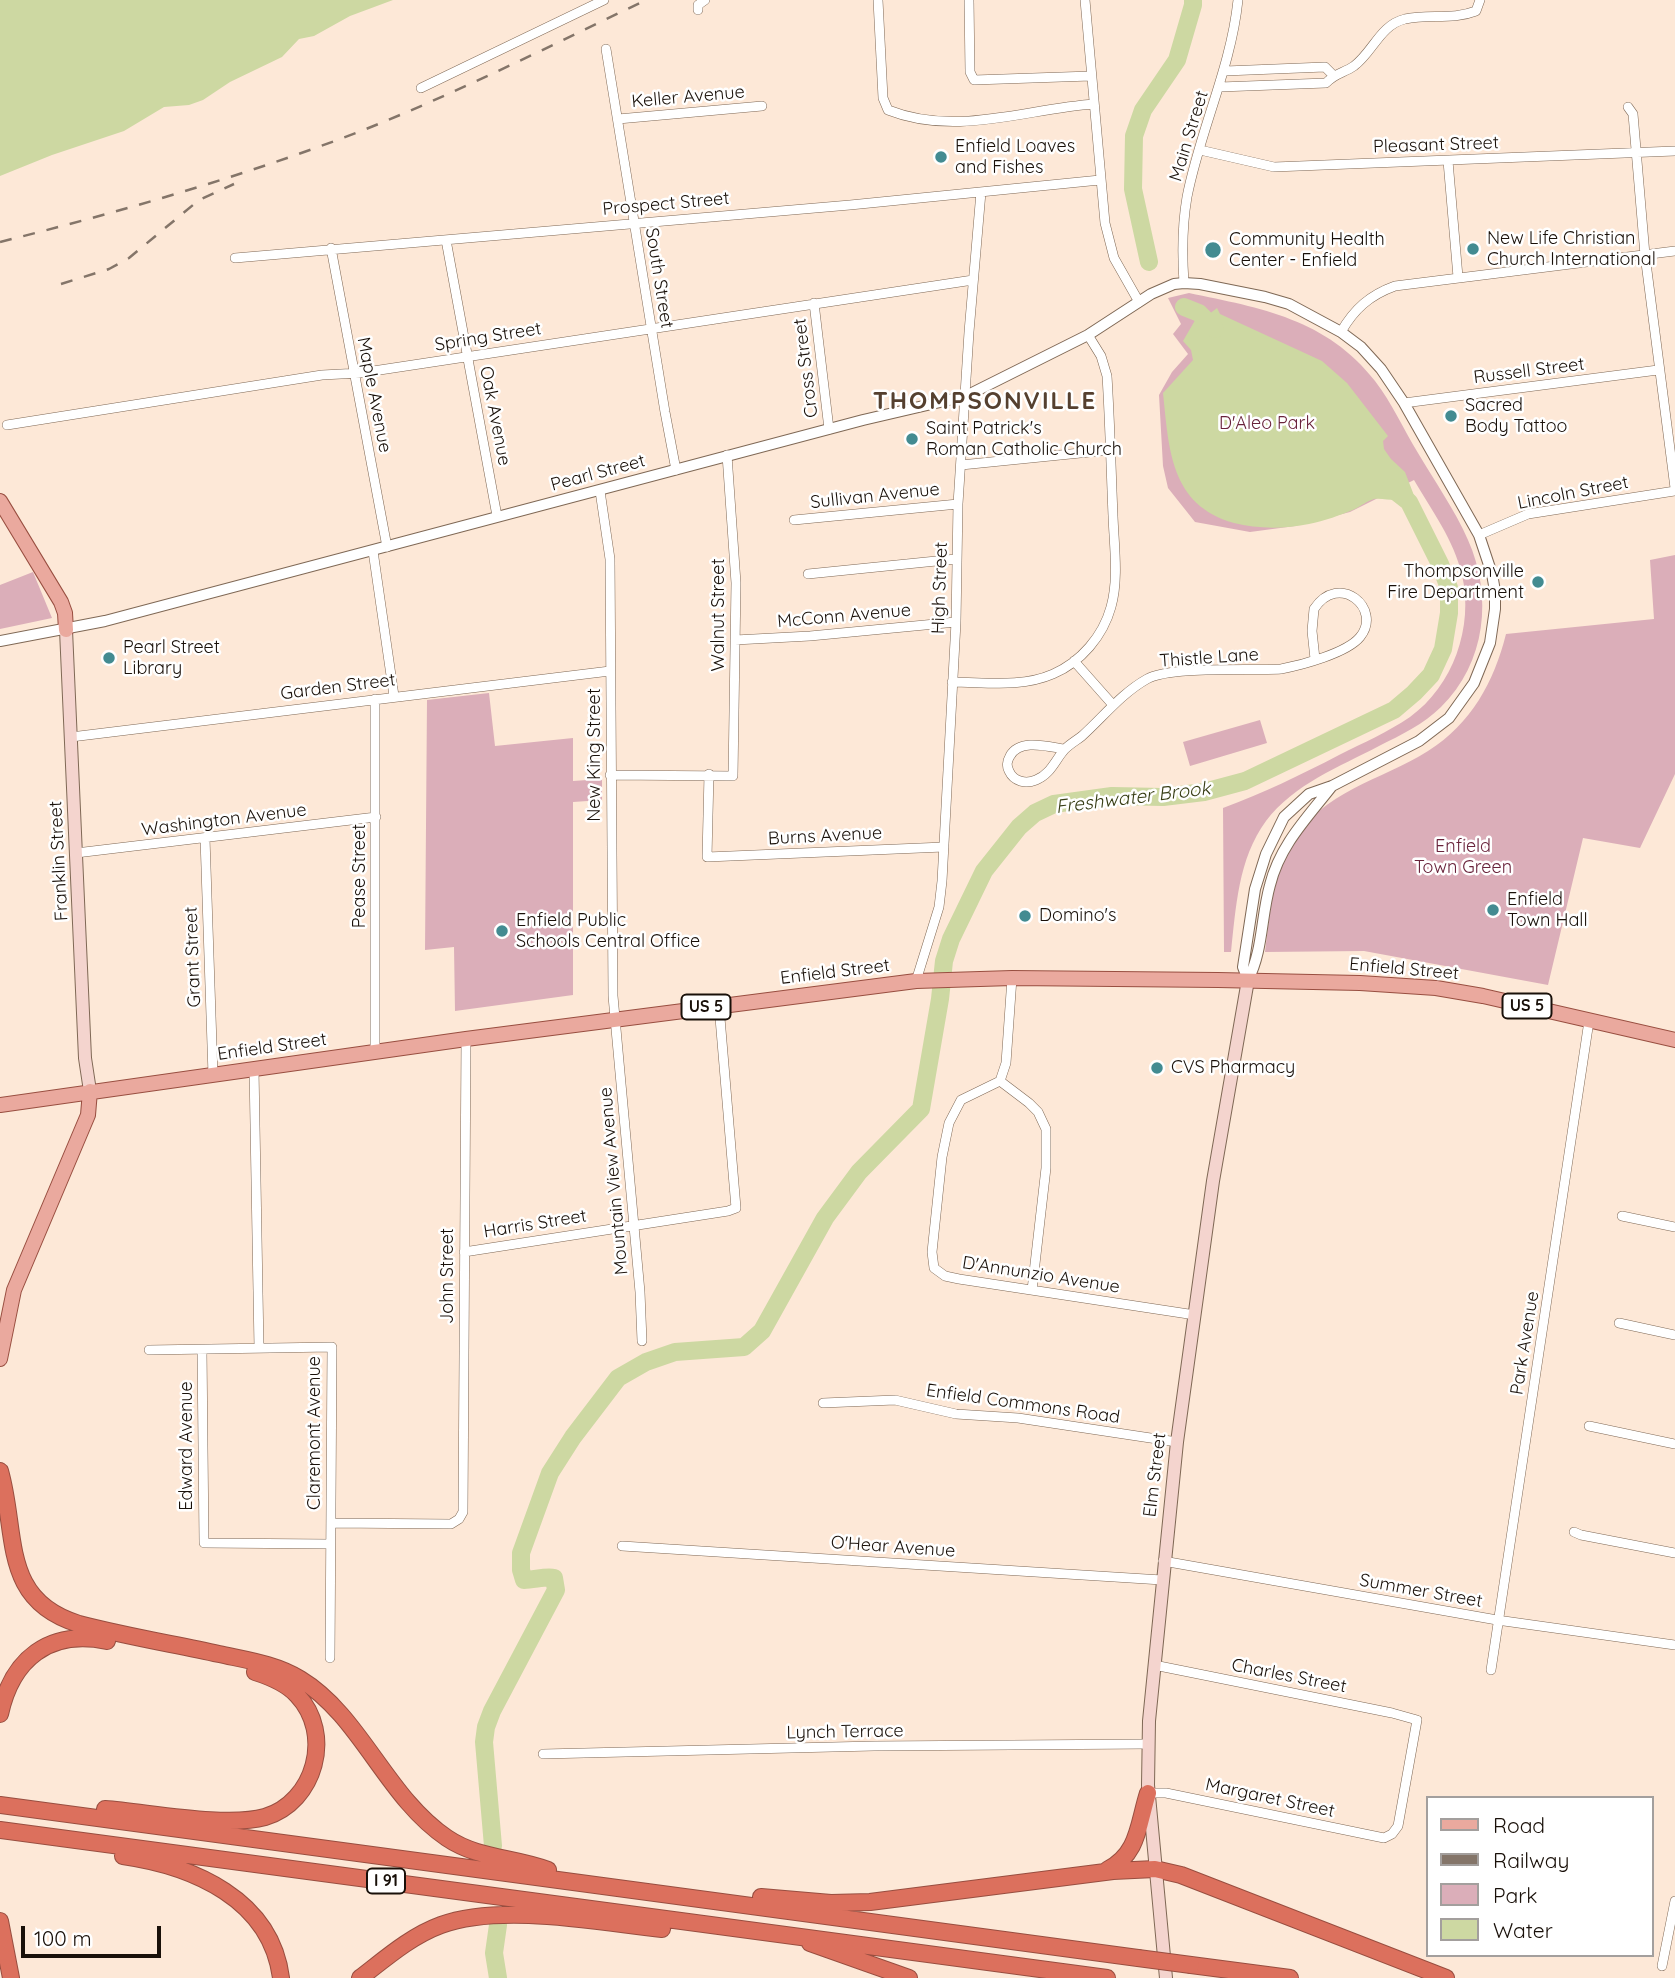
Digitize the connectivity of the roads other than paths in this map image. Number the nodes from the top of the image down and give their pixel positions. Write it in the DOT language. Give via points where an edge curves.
graph roads {
  1 [pos="604,0"];
  2 [pos="705,0"];
  3 [pos="878,0"];
  4 [pos="969,0"];
  5 [pos="1085,0"];
  6 [pos="1238,0"];
  7 [pos="1480,0"];
  8 [pos="698,10"];
  9 [pos="606,49"];
  10 [pos="1225,71"];
  11 [pos="1333,75"];
  12 [pos="1091,76"];
  13 [pos="1220,86"];
  14 [pos="421,88"];
  15 [pos="1094,104"];
  16 [pos="762,106"];
  17 [pos="1628,107"];
  18 [pos="618,119"];
  19 [pos="1200,150"];
  20 [pos="1675,151"];
  21 [pos="1635,152"];
  22 [pos="1448,161"];
  23 [pos="1100,180"];
  24 [pos="981,192"];
  25 [pos="634,222"];
  26 [pos="446,240"];
  27 [pos="331,248"];
  28 [pos="1675,251"];
  29 [pos="1645,255"];
  30 [pos="235,258"];
  31 [pos="1458,277"];
  32 [pos="973,280"];
  33 [pos="1184,283"];
  34 [pos="1139,302"];
  35 [pos="814,303"];
  36 [pos="651,328"];
  37 [pos="1341,332"];
  38 [pos="1088,335"];
  39 [pos="467,355"];
  40 [pos="1658,370"];
  41 [pos="354,373"];
  42 [pos="966,396"];
  43 [pos="1404,403"];
  44 [pos="7,425"];
  45 [pos="829,429"];
  46 [pos="1110,450"];
  47 [pos="727,456"];
  48 [pos="961,465"];
  49 [pos="676,470"];
  50 [pos="1675,489"];
  51 [pos="600,491"];
  52 [pos="0,501"];
  53 [pos="958,504"];
  54 [pos="498,516"];
  55 [pos="794,520"];
  56 [pos="1479,535"];
  57 [pos="387,547"];
  58 [pos="373,551"];
  59 [pos="956,559"];
  60 [pos="808,574"];
  61 [pos="956,622"];
  62 [pos="66,630"];
  63 [pos="735,640"];
  64 [pos="0,641"];
  65 [pos="1315,659"];
  66 [pos="1074,662"];
  67 [pos="610,671"];
  68 [pos="952,682"];
  69 [pos="394,696"];
  70 [pos="375,699"];
  71 [pos="1113,705"];
  72 [pos="71,737"];
  73 [pos="1065,749"];
  74 [pos="709,774"];
  75 [pos="610,775"];
  76 [pos="1332,786"];
  77 [pos="376,817"];
  78 [pos="205,838"];
  79 [pos="944,847"];
  80 [pos="76,853"];
  81 [pos="1012,978"];
  82 [pos="1248,980"];
  83 [pos="916,981"];
  84 [pos="719,1006"];
  85 [pos="615,1019"];
  86 [pos="1589,1021"];
  87 [pos="466,1039"];
  88 [pos="1675,1040"];
  89 [pos="375,1052"];
  90 [pos="254,1069"];
  91 [pos="213,1075"];
  92 [pos="1000,1081"];
  93 [pos="90,1091"];
  94 [pos="0,1105"];
  95 [pos="1622,1216"];
  96 [pos="634,1224"];
  97 [pos="1675,1227"];
  98 [pos="464,1252"];
  99 [pos="1032,1290"];
  100 [pos="1195,1315"];
  101 [pos="1619,1324"];
  102 [pos="1675,1335"];
  103 [pos="642,1341"];
  104 [pos="259,1348"];
  105 [pos="202,1349"];
  106 [pos="149,1350"];
  107 [pos="0,1359"];
  108 [pos="823,1402"];
  109 [pos="1589,1426"];
  110 [pos="1177,1442"];
  111 [pos="1675,1444"];
  112 [pos="0,1471"];
  113 [pos="331,1522"];
  114 [pos="1574,1532"];
  115 [pos="330,1544"];
  116 [pos="622,1546"];
  117 [pos="1675,1553"];
  118 [pos="1163,1561"];
  119 [pos="1161,1580"];
  120 [pos="1497,1620"];
  121 [pos="1675,1645"];
  122 [pos="330,1658"];
  123 [pos="1154,1665"];
  124 [pos="1491,1670"];
  125 [pos="0,1714"];
  126 [pos="1148,1744"];
  127 [pos="543,1754"];
  128 [pos="1148,1793"];
  129 [pos="0,1805"];
  130 [pos="60,1813"];
  131 [pos="0,1830"];
  132 [pos="1384,1838"];
  133 [pos="75,1840"];
  134 [pos="1155,1869"];
  135 [pos="1101,1872"];
  136 [pos="568,1881"];
  137 [pos="1675,1901"];
  138 [pos="721,1902"];
  139 [pos="0,1921"];
  140 [pos="696,1923"];
  141 [pos="799,1937"];
  142 [pos="1662,1966"];
  143 [pos="11,1978"];
  144 [pos="282,1978"];
  145 [pos="360,1978"];
  146 [pos="909,1978"];
  147 [pos="1107,1978"];
  148 [pos="1166,1978"];
  149 [pos="1290,1978"];
  150 [pos="1446,1978"];
  1 -- 14 [label="street"];
  2 -- 8 [label="street"];
  3 -- 15 [label="street" via="883,98 888,110 960,123"];
  4 -- 12 [label="street" via="974,80"];
  5 -- 12 [label="street"];
  6 -- 10 [label="street, Main Street"];
  7 -- 11 [label="street" via="1476,11 1464,16 1407,18 1392,23 1365,57"];
  9 -- 18 [label="street, South Street"];
  10 -- 11 [label="street" via="1325,67"];
  10 -- 13 [label="street, Main Street"];
  11 -- 13 [label="street" via="1326,83"];
  12 -- 15 [label="street"];
  13 -- 19 [label="street, Main Street"];
  15 -- 23 [label="street"];
  16 -- 18 [label="street, Keller Avenue"];
  17 -- 21 [label="street" via="1633,114"];
  18 -- 25 [label="street, South Street"];
  19 -- 22 [label="street, Pleasant Street" via="1274,167"];
  19 -- 33 [label="street, Main Street" via="1185,212"];
  20 -- 21 [label="street, Pleasant Street"];
  21 -- 22 [label="street, Pleasant Street"];
  21 -- 29 [label="street"];
  22 -- 31 [label="street"];
  23 -- 24 [label="street, Prospect Street"];
  23 -- 34 [label="street" via="1110,245"];
  24 -- 25 [label="street, Prospect Street"];
  24 -- 32 [label="street, High Street"];
  25 -- 26 [label="street, Prospect Street"];
  25 -- 36 [label="street, South Street"];
  26 -- 27 [label="street, Prospect Street"];
  26 -- 39 [label="street, Oak Avenue"];
  27 -- 30 [label="street, Prospect Street"];
  27 -- 41 [label="street, Maple Avenue"];
  28 -- 29 [label="street"];
  29 -- 31 [label="street"];
  29 -- 40 [label="street"];
  31 -- 37 [label="street" via="1385,289 1352,313"];
  32 -- 35 [label="street, Spring Street"];
  32 -- 42 [label="street, High Street"];
  33 -- 34 [label="street, Pearl Street" via="1165,287"];
  33 -- 37 [label="street" via="1277,300"];
  34 -- 38 [label="street, Pearl Street"];
  35 -- 36 [label="street, Spring Street"];
  35 -- 45 [label="street, Cross Street"];
  36 -- 39 [label="street, Spring Street"];
  36 -- 49 [label="street, South Street"];
  37 -- 43 [label="street" via="1375,362"];
  38 -- 42 [label="street, Pearl Street"];
  38 -- 46 [label="street" via="1107,376"];
  39 -- 41 [label="street, Spring Street"];
  39 -- 54 [label="street, Oak Avenue"];
  40 -- 43 [label="street, Russell Street"];
  40 -- 50 [label="street"];
  41 -- 44 [label="street, Spring Street"];
  41 -- 57 [label="street, Maple Avenue"];
  42 -- 45 [label="street, Pearl Street"];
  42 -- 48 [label="street, High Street"];
  43 -- 56 [label="street"];
  45 -- 47 [label="street, Pearl Street"];
  46 -- 48 [label="street"];
  46 -- 66 [label="street" via="1115,564 1112,605 1097,637"];
  47 -- 49 [label="street, Pearl Street"];
  47 -- 63 [label="street, Walnut Street" via="735,554"];
  48 -- 53 [label="street, High Street"];
  49 -- 51 [label="street, Pearl Street"];
  50 -- 56 [label="street, Lincoln Street" via="1528,514"];
  51 -- 54 [label="street, Pearl Street"];
  51 -- 67 [label="street, New King Street" via="610,559"];
  52 -- 62 [label="main road" via="57,594"];
  53 -- 55 [label="street, Sullivan Avenue"];
  53 -- 59 [label="street, High Street"];
  54 -- 57 [label="street, Pearl Street"];
  56 -- 76 [label="street" via="1492,574 1495,609 1490,643 1474,683 1450,718 1419,741"];
  57 -- 58 [label="street, Pearl Street"];
  58 -- 62 [label="street, Pearl Street"];
  58 -- 69 [label="street"];
  59 -- 60 [label="street"];
  59 -- 61 [label="street, High Street"];
  61 -- 63 [label="street, McConn Avenue"];
  61 -- 68 [label="street, High Street"];
  62 -- 64 [label="street, Pearl Street"];
  62 -- 72 [label="main road, Franklin Street"];
  63 -- 74 [label="street, Walnut Street" via="733,776"];
  65 -- 65 [label="street, Thistle Lane" via="1314,609 1330,594 1353,597 1365,612 1363,633 1347,646"];
  65 -- 71 [label="street, Thistle Lane" via="1281,669 1173,672 1147,679"];
  66 -- 68 [label="street" via="1053,674 1007,684"];
  66 -- 71 [label="street"];
  67 -- 69 [label="street, Garden Street"];
  67 -- 75 [label="street, New King Street"];
  68 -- 79 [label="street, High Street"];
  69 -- 70 [label="street, Garden Street"];
  70 -- 72 [label="street, Garden Street"];
  70 -- 77 [label="street, Pease Street"];
  71 -- 73 [label="street, Thistle Lane"];
  72 -- 80 [label="main road, Franklin Street"];
  73 -- 73 [label="street, Thistle Lane" via="1036,780 1021,781 1008,770 1009,757 1018,747"];
  74 -- 75 [label="street"];
  74 -- 79 [label="street, Burns Avenue" via="707,857"];
  75 -- 85 [label="street, New King Street"];
  76 -- 82 [label="street" via="1290,837 1279,858 1258,956"];
  76 -- 82 [label="street" via="1313,791 1292,808 1266,854 1245,944 1243,967"];
  77 -- 78 [label="street, Washington Avenue"];
  77 -- 89 [label="street, Pease Street"];
  78 -- 80 [label="street, Washington Avenue"];
  78 -- 91 [label="street, Grant Street"];
  79 -- 83 [label="street, High Street" via="939,907"];
  80 -- 93 [label="main road, Franklin Street"];
  81 -- 82 [label="main road, Enfield Street / US 5"];
  81 -- 83 [label="main road, Enfield Street / US 5"];
  81 -- 92 [label="street" via="1006,1063"];
  82 -- 86 [label="main road, Enfield Street / US 5" via="1436,988"];
  82 -- 100 [label="main road, Elm Street"];
  83 -- 84 [label="main road, Enfield Street / US 5"];
  84 -- 85 [label="main road, Enfield Street / US 5"];
  84 -- 96 [label="street, Harris Street" via="736,1208"];
  85 -- 87 [label="main road, Enfield Street / US 5"];
  85 -- 96 [label="street, Mountain View Avenue"];
  86 -- 88 [label="main road, Enfield Street / US 5"];
  86 -- 120 [label="street, Park Avenue"];
  87 -- 89 [label="main road, Enfield Street / US 5"];
  87 -- 98 [label="street, John Street"];
  89 -- 90 [label="main road, Enfield Street / US 5"];
  90 -- 91 [label="main road, Enfield Street / US 5"];
  90 -- 104 [label="street"];
  91 -- 93 [label="main road, Enfield Street / US 5"];
  92 -- 99 [label="street" via="1038,1112 1046,1129"];
  92 -- 99 [label="street, D'Annunzio Avenue" via="961,1100 949,1123 931,1262 945,1276"];
  93 -- 94 [label="main road, Enfield Street / US 5"];
  93 -- 107 [label="main road" via="88,1115 14,1290"];
  95 -- 97 [label="street"];
  96 -- 98 [label="street, Harris Street"];
  96 -- 103 [label="street, Mountain View Avenue"];
  98 -- 113 [label="street, John Street" via="463,1512 451,1524"];
  99 -- 100 [label="street, D'Annunzio Avenue"];
  100 -- 110 [label="main road, Elm Street"];
  101 -- 102 [label="street"];
  104 -- 105 [label="street"];
  104 -- 113 [label="street, Claremont Avenue" via="332,1348"];
  105 -- 106 [label="street"];
  105 -- 115 [label="street, Edward Avenue" via="204,1543"];
  108 -- 110 [label="street, Enfield Commons Road" via="895,1399 956,1414 1018,1418"];
  109 -- 111 [label="street"];
  110 -- 118 [label="main road, Elm Street"];
  112 -- 136 [label="highway" via="25,1586 55,1615 257,1662 296,1676 331,1705 407,1802 440,1833 475,1852 542,1868"];
  113 -- 115 [label="street, Claremont Avenue"];
  114 -- 117 [label="street"];
  115 -- 122 [label="street, Claremont Avenue"];
  116 -- 119 [label="street, O'Hear Avenue"];
  118 -- 119 [label="main road, Elm Street"];
  118 -- 120 [label="street, Summer Street"];
  119 -- 123 [label="main road, Elm Street"];
  120 -- 121 [label="street, Summer Street"];
  120 -- 124 [label="street, Park Avenue"];
  123 -- 126 [label="main road, Elm Street"];
  123 -- 132 [label="street, Charles Street" via="1417,1720 1398,1826"];
  125 -- 130 [label="highway" via="11,1679 30,1657 51,1644 82,1637 263,1675 291,1689 310,1714 317,1745 311,1775 299,1794 273,1814 240,1820 88,1808"];
  126 -- 127 [label="street, Lynch Terrace"];
  126 -- 128 [label="main road, Elm Street"];
  128 -- 132 [label="street, Margaret Street"];
  128 -- 134 [label="main road, Elm Street"];
  128 -- 135 [label="highway" via="1131,1851 1120,1863"];
  129 -- 130 [label="highway, I 91"];
  130 -- 136 [label="highway, I 91"];
  131 -- 133 [label="highway, I 91"];
  133 -- 140 [label="highway, I 91"];
  133 -- 144 [label="highway" via="101,1852 186,1871 221,1888 265,1932"];
  134 -- 135 [label="highway"];
  134 -- 148 [label="main road, Elm Street"];
  134 -- 150 [label="highway" via="1177,1873"];
  135 -- 138 [label="highway" via="882,1902 751,1896"];
  136 -- 138 [label="highway, I 91"];
  137 -- 142 [label="street"];
  138 -- 149 [label="highway, I 91, bridge"];
  139 -- 143 [label="highway"];
  140 -- 141 [label="highway, I 91"];
  140 -- 145 [label="highway" via="662,1929 519,1915 476,1916 421,1934"];
  141 -- 146 [label="highway" via="823,1950"];
  141 -- 147 [label="highway, I 91"];
}
